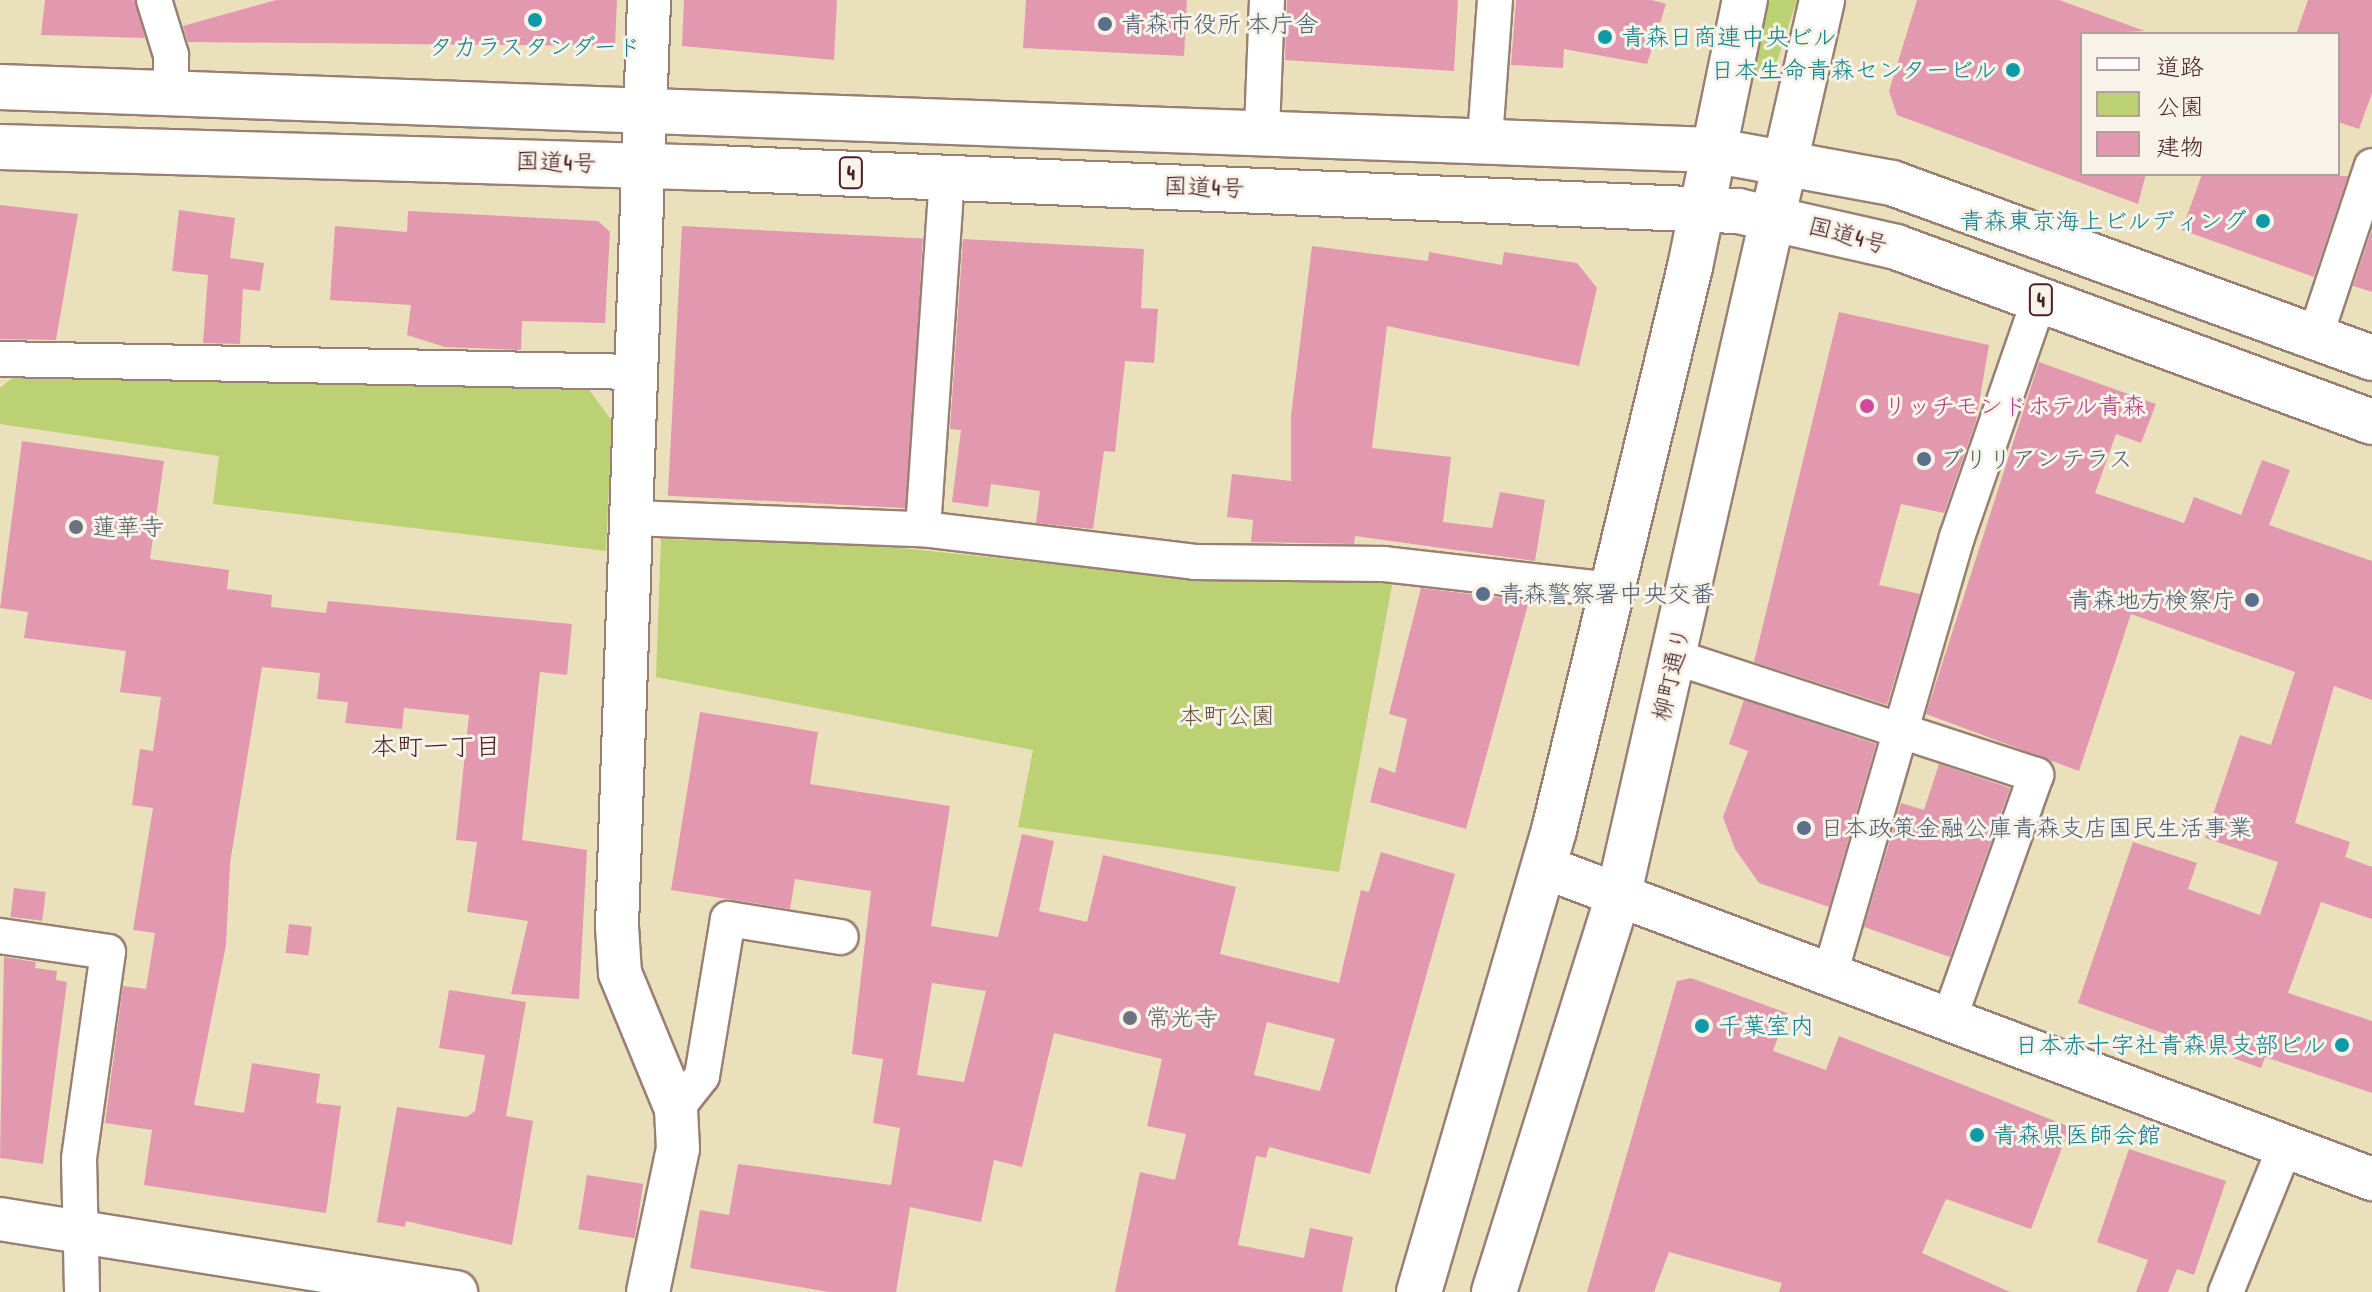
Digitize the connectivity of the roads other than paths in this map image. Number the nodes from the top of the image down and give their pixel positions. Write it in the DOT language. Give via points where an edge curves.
graph roads {
  1 [pos="154,0"];
  2 [pos="649,0"];
  3 [pos="1267,0"];
  4 [pos="1495,0"];
  5 [pos="1745,0"];
  6 [pos="1822,0"];
  7 [pos="0,87"];
  8 [pos="171,92"];
  9 [pos="645,105"];
  10 [pos="1262,130"];
  11 [pos="1485,139"];
  12 [pos="0,147"];
  13 [pos="1712,150"];
  14 [pos="1784,158"];
  15 [pos="643,165"];
  16 [pos="2372,166"];
  17 [pos="947,177"];
  18 [pos="1702,207"];
  19 [pos="1773,216"];
  20 [pos="2039,300"];
  21 [pos="2315,337"];
  22 [pos="2372,358"];
  23 [pos="0,359"];
  24 [pos="635,372"];
  25 [pos="2372,422"];
  26 [pos="630,518"];
  27 [pos="923,529"];
  28 [pos="1612,590"];
  29 [pos="1675,657"];
  30 [pos="1903,729"];
  31 [pos="1544,867"];
  32 [pos="1619,893"];
  33 [pos="0,936"];
  34 [pos="841,937"];
  35 [pos="1830,974"];
  36 [pos="1949,1020"];
  37 [pos="676,1109"];
  38 [pos="2284,1149"];
  39 [pos="2372,1179"];
  40 [pos="0,1219"];
  41 [pos="81,1232"];
  42 [pos="82,1292"];
  43 [pos="456,1292"];
  44 [pos="648,1292"];
  45 [pos="1419,1292"];
  46 [pos="1494,1292"];
  47 [pos="2226,1292"];
  1 -- 8 [label="street" via="171,55"];
  2 -- 9 [label="street"];
  3 -- 10 [label="street"];
  4 -- 11 [label="street"];
  5 -- 13 [label="main road"];
  6 -- 14 [label="main road, 柳町通り"];
  7 -- 8 [label="main road"];
  8 -- 9 [label="main road"];
  9 -- 10 [label="main road"];
  9 -- 15 [label="street"];
  10 -- 11 [label="main road"];
  11 -- 13 [label="main road"];
  12 -- 15 [label="main road, 国道4号 / 4"];
  13 -- 14 [label="main road"];
  13 -- 18 [label="main road"];
  14 -- 19 [label="main road, 柳町通り"];
  14 -- 21 [label="main road" via="1892,183"];
  15 -- 17 [label="main road, 国道4号 / 4"];
  15 -- 24 [label="street"];
  16 -- 21 [label="street"];
  17 -- 18 [label="main road, 国道4号 / 4"];
  17 -- 27 [label="street"];
  18 -- 19 [label="main road, 国道4号 / 4"];
  18 -- 28 [label="main road"];
  19 -- 20 [label="main road, 国道4号 / 4" via="1896,247"];
  19 -- 29 [label="main road, 柳町通り"];
  20 -- 25 [label="main road, 国道4号 / 4"];
  20 -- 30 [label="street" via="1957,537"];
  21 -- 22 [label="main road"];
  23 -- 24 [label="street"];
  24 -- 26 [label="street"];
  26 -- 27 [label="street"];
  26 -- 37 [label="street" via="620,973"];
  27 -- 28 [label="street" via="1195,562 1384,564"];
  28 -- 31 [label="main road"];
  29 -- 30 [label="street"];
  29 -- 32 [label="main road, 柳町通り"];
  30 -- 35 [label="street"];
  30 -- 36 [label="street" via="2036,775"];
  31 -- 32 [label="street"];
  31 -- 45 [label="main road"];
  32 -- 35 [label="street"];
  32 -- 46 [label="main road, 柳町通り"];
  33 -- 41 [label="street" via="108,952 79,1159"];
  34 -- 37 [label="street" via="728,919 702,1076"];
  35 -- 36 [label="street"];
  36 -- 38 [label="street"];
  37 -- 44 [label="street" via="678,1149"];
  38 -- 39 [label="street"];
  38 -- 47 [label="street"];
  40 -- 41 [label="street"];
  41 -- 42 [label="street"];
  41 -- 43 [label="street"];
}
